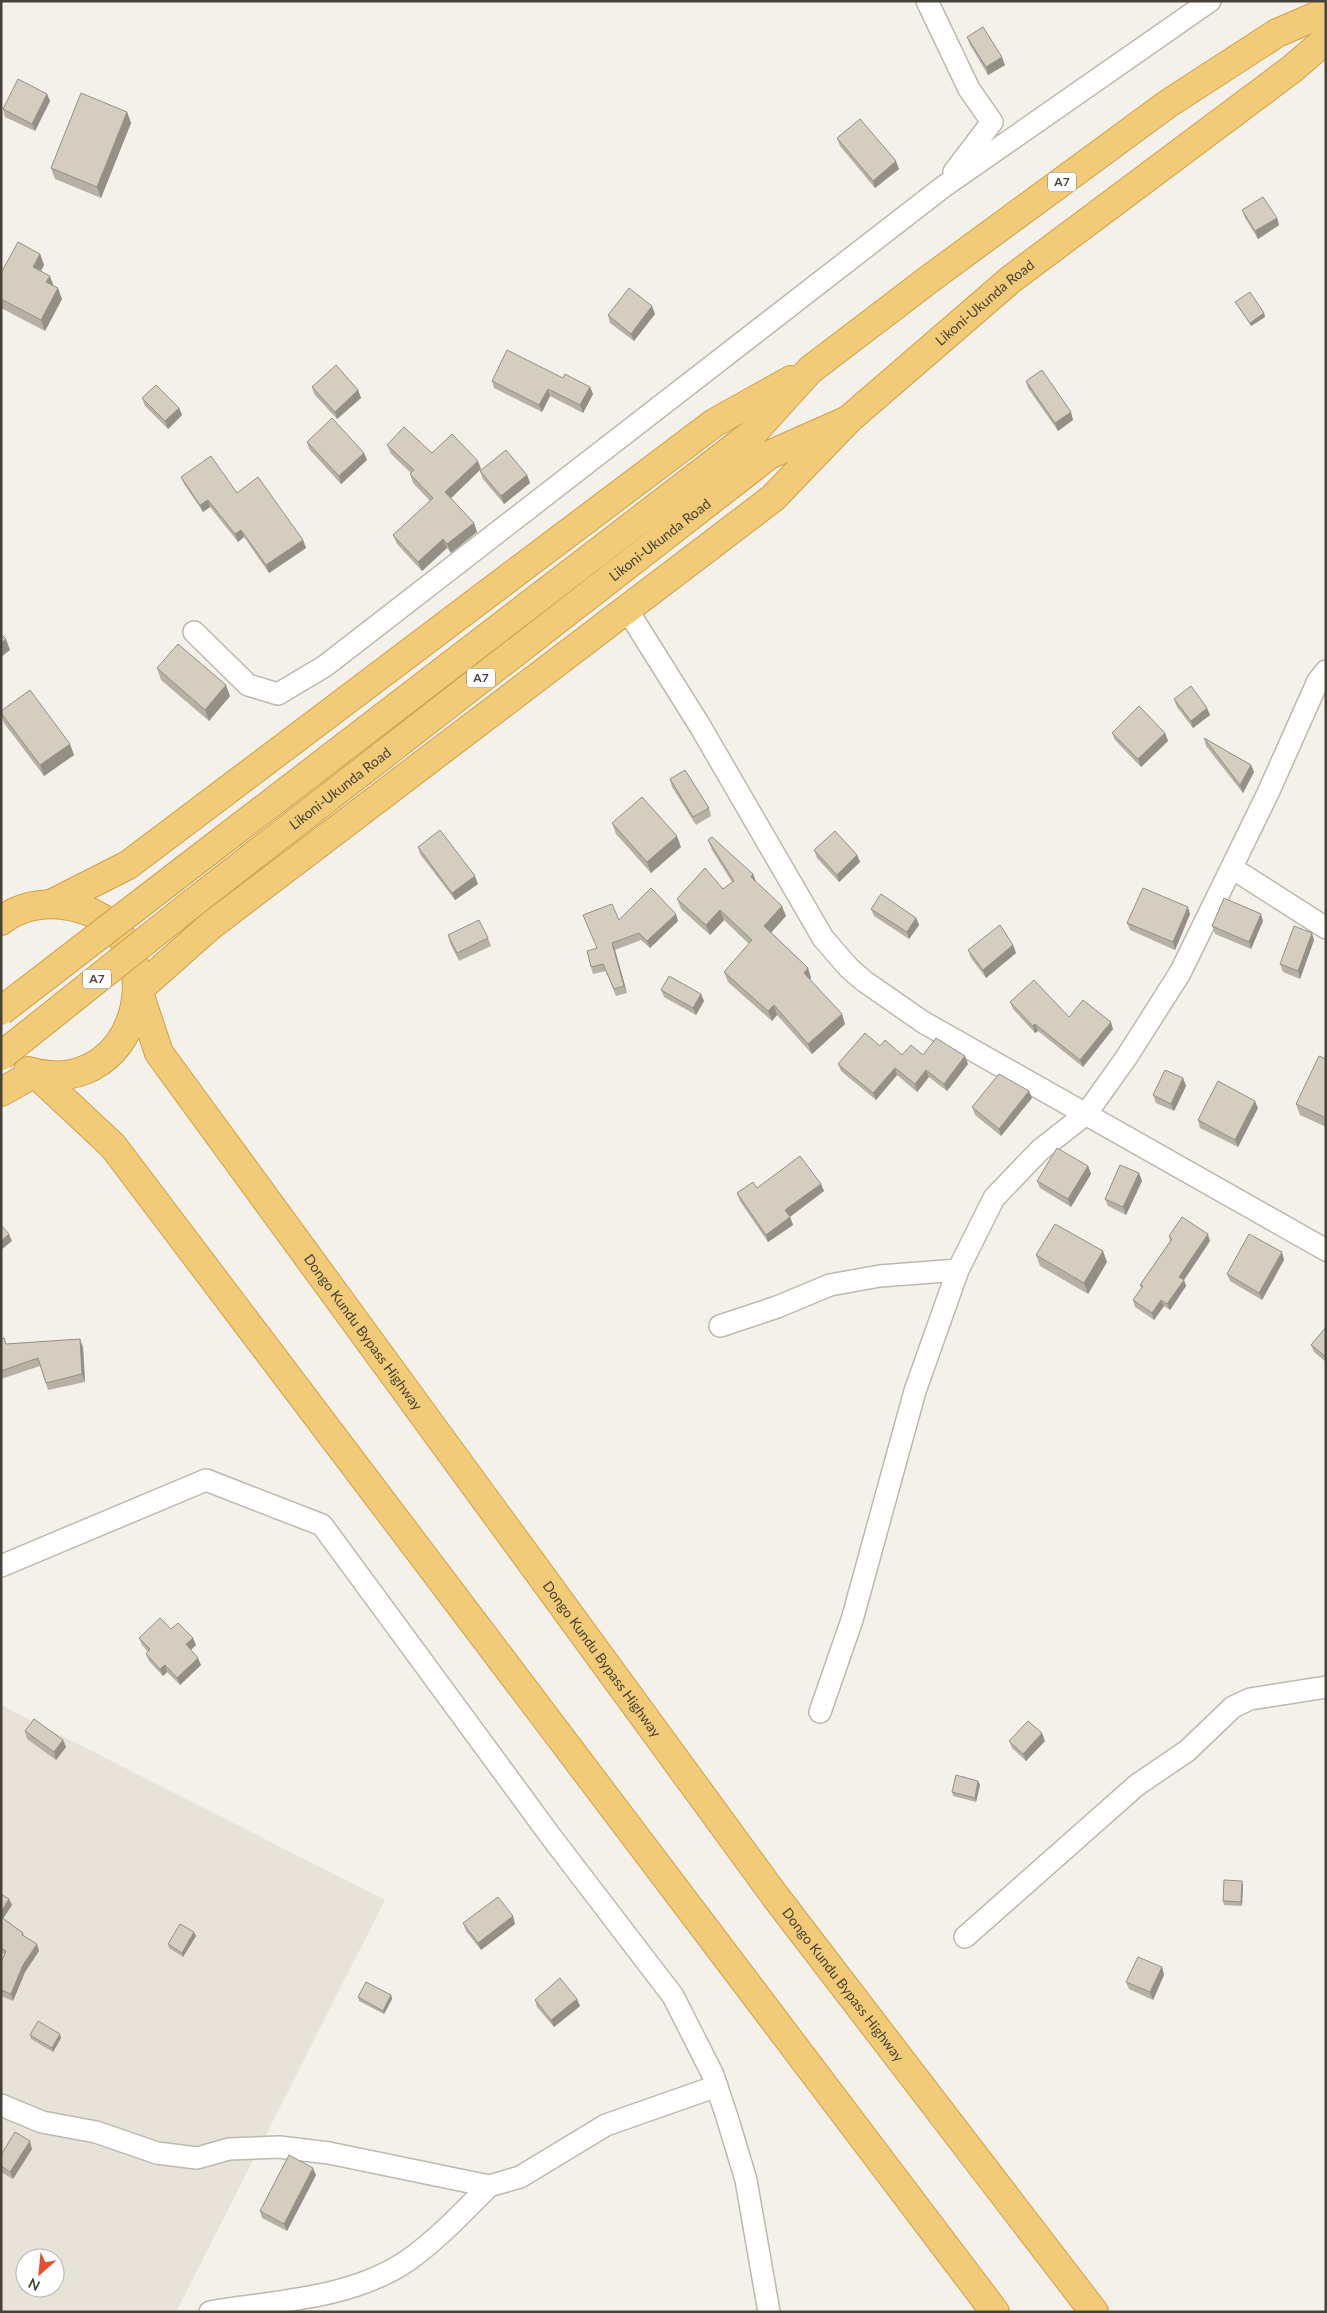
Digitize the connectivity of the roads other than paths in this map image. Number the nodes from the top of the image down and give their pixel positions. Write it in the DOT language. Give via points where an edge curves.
graph roads {
  1 [pos="927,1"];
  2 [pos="1210,1"];
  3 [pos="1326,12"];
  4 [pos="1326,40"];
  5 [pos="943,187"];
  6 [pos="810,370"];
  7 [pos="848,420"];
  8 [pos="761,444"];
  9 [pos="626,608"];
  10 [pos="194,632"];
  11 [pos="1326,670"];
  12 [pos="1232,868"];
  13 [pos="53,903"];
  14 [pos="1,920"];
  15 [pos="1326,928"];
  16 [pos="138,990"];
  17 [pos="1,1011"];
  18 [pos="1,1057"];
  19 [pos="35,1073"];
  20 [pos="1,1092"];
  21 [pos="1086,1114"];
  22 [pos="1326,1250"];
  23 [pos="958,1270"];
  24 [pos="720,1326"];
  25 [pos="1,1566"];
  26 [pos="1326,1687"];
  27 [pos="820,1712"];
  28 [pos="965,1937"];
  29 [pos="717,2086"];
  30 [pos="1,2105"];
  31 [pos="489,2186"];
  32 [pos="292,2307"];
  33 [pos="210,2312"];
  34 [pos="769,2312"];
  35 [pos="994,2312"];
  36 [pos="1094,2312"];
  1 -- 5 [label="street" via="969,89 992,122"];
  2 -- 5 [label="street"];
  3 -- 6 [label="highway, Likoni-Ukunda Road / A7" via="1277,33 1169,103"];
  4 -- 7 [label="highway, Likoni-Ukunda Road / A7" via="1292,69 1010,280"];
  5 -- 10 [label="street" via="333,660 278,694 248,685"];
  6 -- 8 [label="highway, Likoni-Ukunda Road / A7"];
  6 -- 13 [label="highway" via="714,423 128,865"];
  7 -- 8 [label="highway, Likoni-Ukunda Road / A7"];
  7 -- 9 [label="highway" via="773,498"];
  8 -- 17 [label="highway, Likoni-Ukunda Road / A7, bridge"];
  8 -- 18 [label="highway, Likoni-Ukunda Road / A7, bridge"];
  9 -- 16 [label="highway" via="208,927"];
  9 -- 21 [label="street" via="700,726 823,938 849,968 923,1022"];
  11 -- 12 [label="street" via="1318,681"];
  12 -- 15 [label="street"];
  12 -- 21 [label="street" via="1180,974"];
  13 -- 14 [label="highway" via="20,910"];
  13 -- 16 [label="highway" via="86,910 114,929 132,958"];
  16 -- 19 [label="highway" via="132,1023 124,1038 106,1056 85,1069 69,1073"];
  16 -- 36 [label="highway, Dongo Kundu Bypass Highway" via="159,1053 775,1896"];
  18 -- 19 [label="highway"];
  19 -- 20 [label="highway"];
  19 -- 35 [label="highway" via="113,1146"];
  21 -- 22 [label="street"];
  21 -- 23 [label="street" via="1040,1150 994,1198"];
  23 -- 24 [label="street" via="880,1276 830,1285"];
  23 -- 27 [label="street" via="915,1391 852,1620"];
  25 -- 29 [label="street" via="206,1480 322,1525 552,1838 673,1996"];
  26 -- 28 [label="street" via="1250,1699 1232,1707 1187,1751 1136,1785"];
  29 -- 31 [label="street" via="606,2125 520,2177"];
  29 -- 34 [label="street" via="746,2180"];
  30 -- 31 [label="street" via="42,2122 96,2132 156,2153 197,2158 229,2149 279,2147 329,2152"];
  31 -- 32 [label="street" via="406,2262 360,2284"];
  32 -- 33 [label="street"];
}
